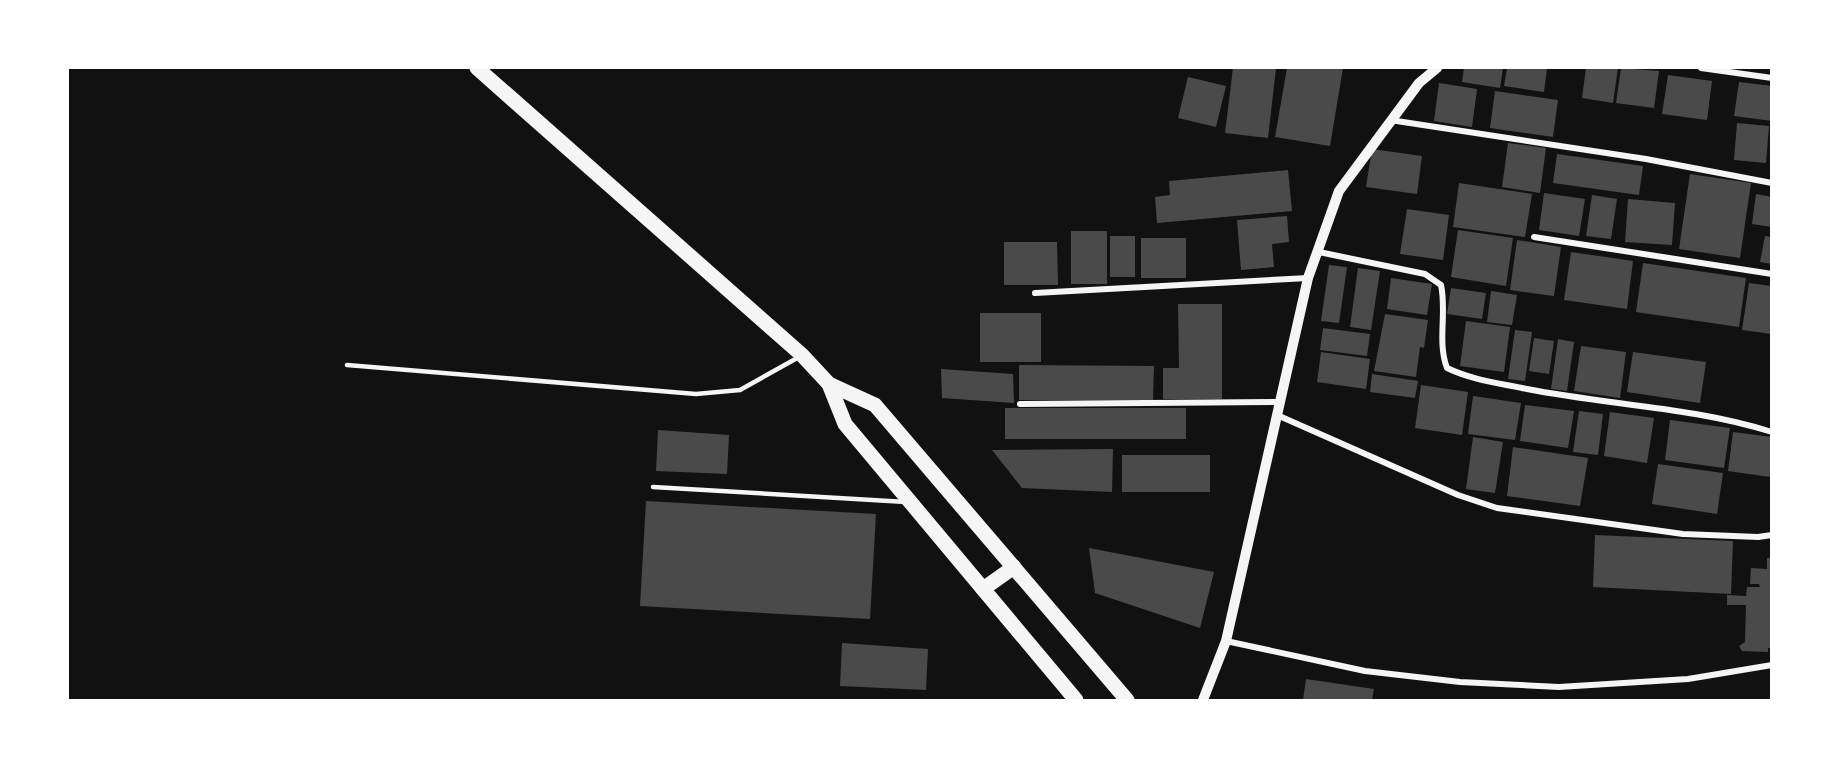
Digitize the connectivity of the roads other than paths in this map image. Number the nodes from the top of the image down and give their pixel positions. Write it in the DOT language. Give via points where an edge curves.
graph roads {
  1 [pos="477,68"];
  2 [pos="1437,68"];
  3 [pos="1701,68"];
  4 [pos="1772,78"];
  5 [pos="1389,120"];
  6 [pos="1772,183"];
  7 [pos="1534,237"];
  8 [pos="1319,252"];
  9 [pos="1772,274"];
  10 [pos="1308,278"];
  11 [pos="1035,293"];
  12 [pos="802,355"];
  13 [pos="347,365"];
  14 [pos="829,384"];
  15 [pos="1280,402"];
  16 [pos="1020,404"];
  17 [pos="1276,415"];
  18 [pos="1772,432"];
  19 [pos="653,487"];
  20 [pos="912,502"];
  21 [pos="1772,535"];
  22 [pos="1014,567"];
  23 [pos="983,589"];
  24 [pos="1226,642"];
  25 [pos="1772,665"];
  26 [pos="1076,700"];
  27 [pos="1127,700"];
  28 [pos="1203,700"];
  1 -- 12 [label="main road"];
  2 -- 5 [label="street" via="1419,83"];
  3 -- 4 [label="street"];
  5 -- 6 [label="street" via="1646,159"];
  5 -- 8 [label="street" via="1339,191"];
  7 -- 9 [label="street"];
  8 -- 10 [label="street"];
  8 -- 18 [label="street" via="1425,274 1441,285 1442,356 1447,368 1464,376 1573,398 1718,417"];
  10 -- 11 [label="street"];
  10 -- 15 [label="street"];
  12 -- 13 [label="lane" via="761,381 722,393 671,394"];
  12 -- 14 [label="main road"];
  14 -- 20 [label="main road" via="845,424"];
  14 -- 22 [label="main road" via="875,405"];
  15 -- 16 [label="street"];
  15 -- 17 [label="street"];
  17 -- 21 [label="street" via="1458,495 1497,508 1683,534"];
  17 -- 24 [label="street"];
  19 -- 20 [label="lane"];
  20 -- 23 [label="main road"];
  22 -- 23 [label="main road"];
  22 -- 27 [label="main road"];
  23 -- 26 [label="main road"];
  24 -- 25 [label="street" via="1365,671 1460,682 1548,686 1688,680"];
  24 -- 28 [label="street"];
}
